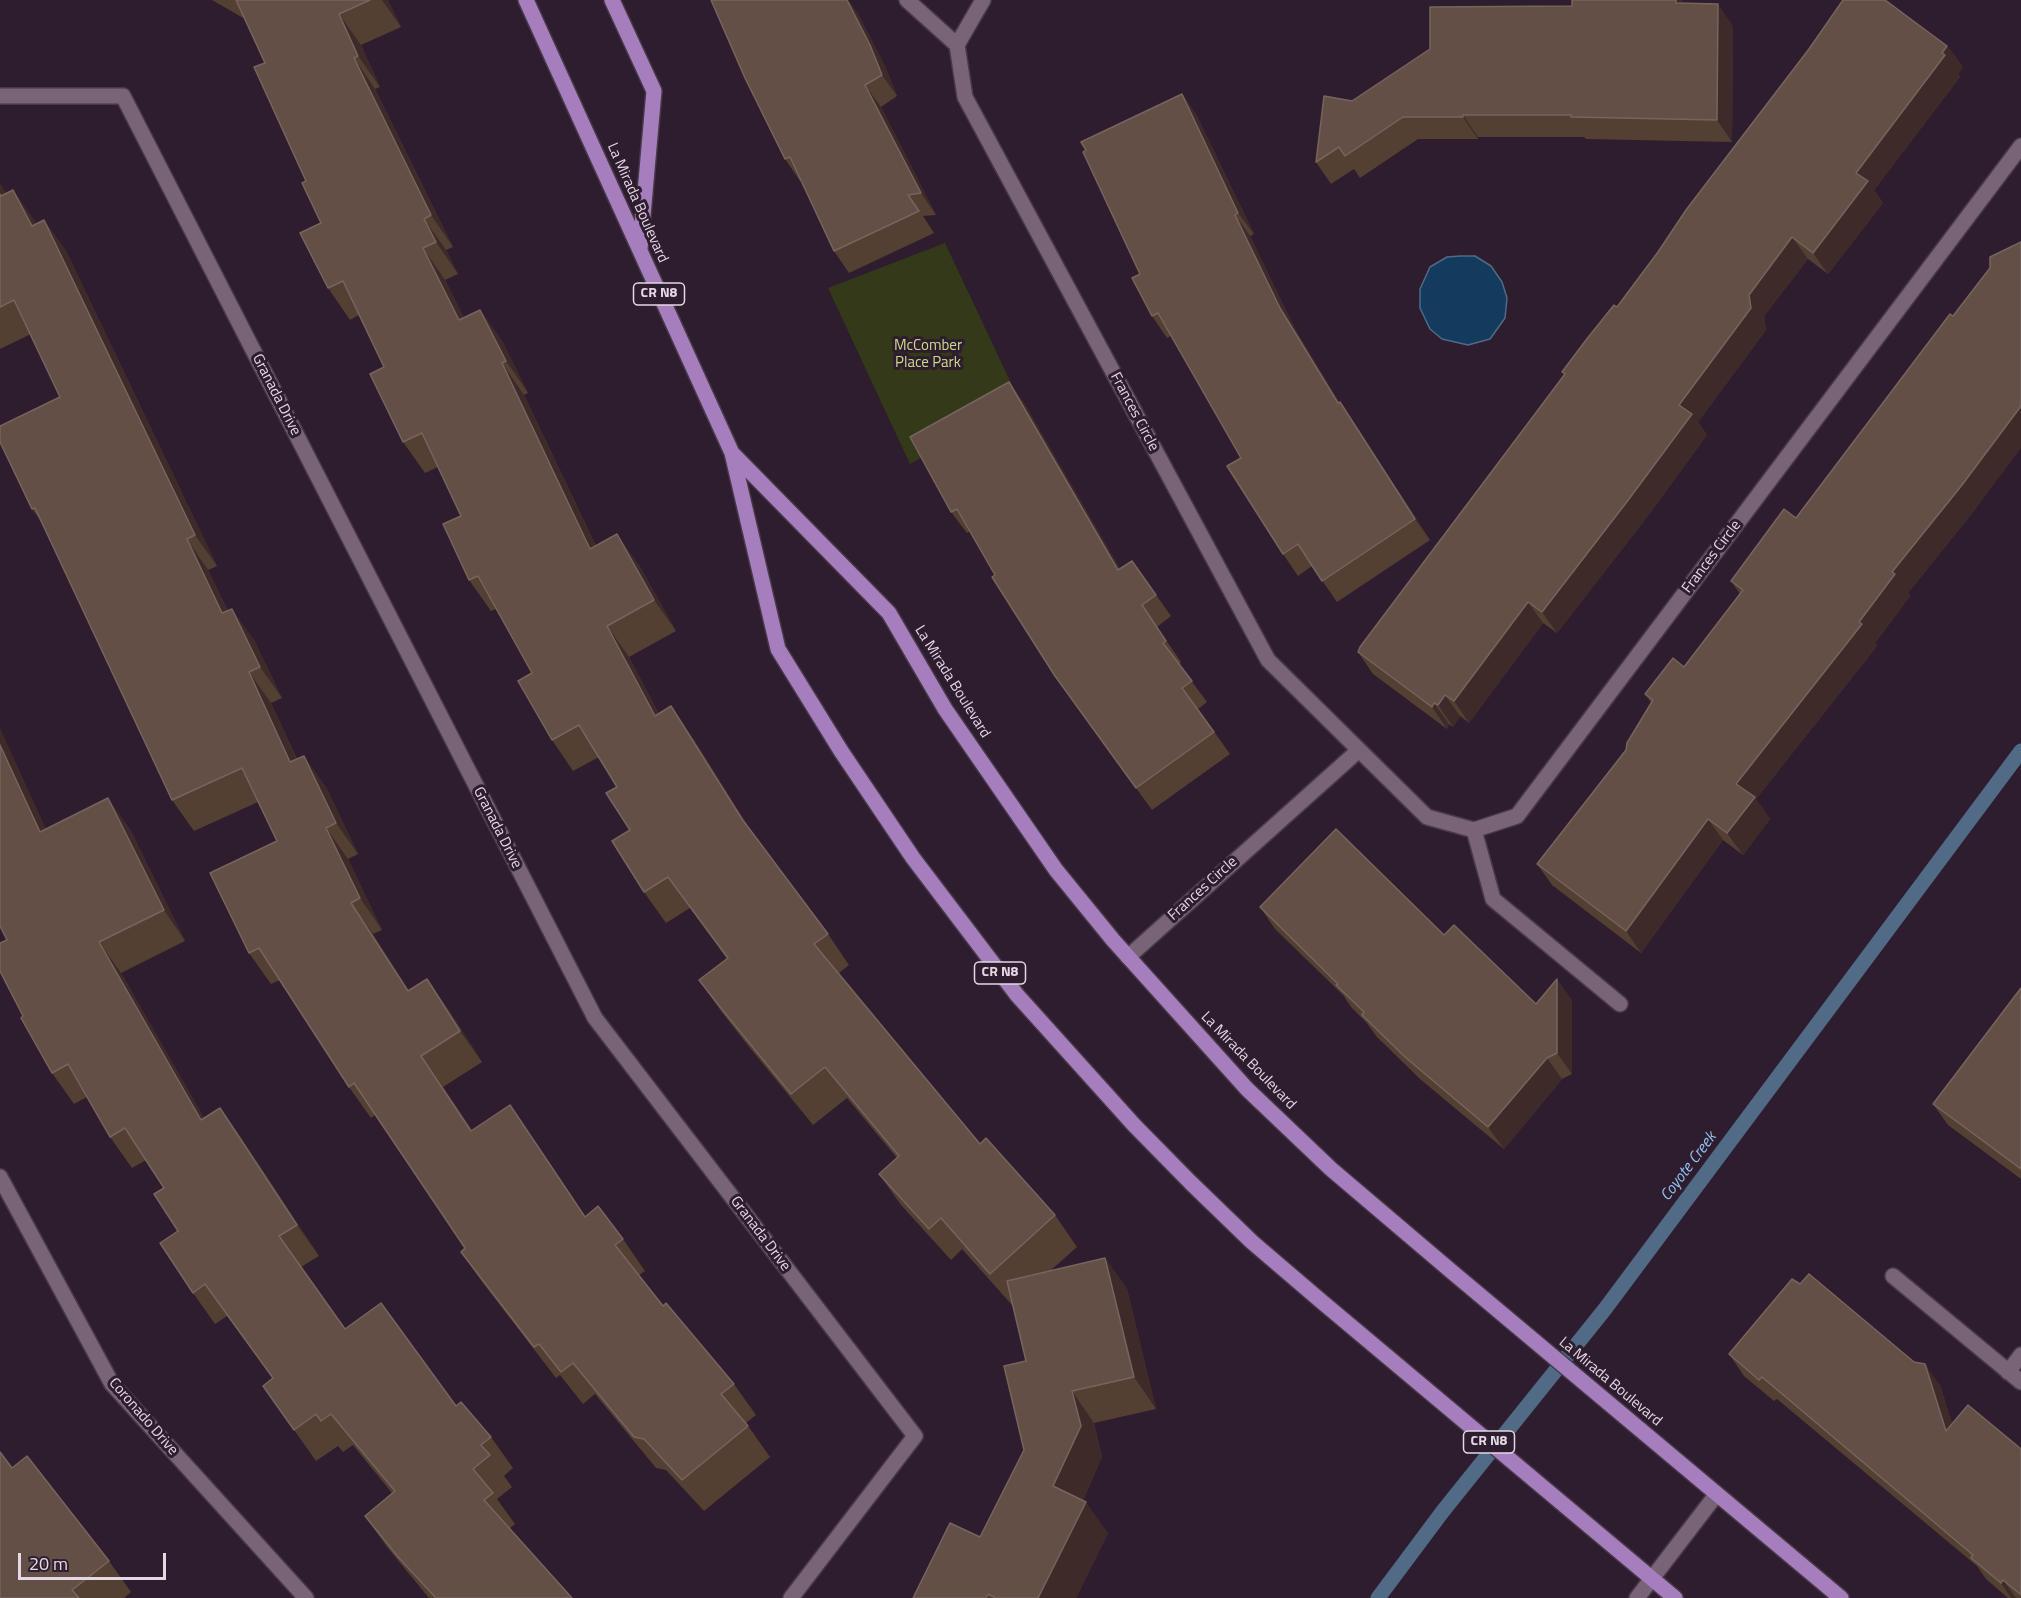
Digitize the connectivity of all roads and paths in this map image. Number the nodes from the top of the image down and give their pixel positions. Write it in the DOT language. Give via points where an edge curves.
graph roads {
  1 [pos="526,0"];
  2 [pos="612,0"];
  3 [pos="907,0"];
  4 [pos="983,0"];
  5 [pos="957,45"];
  6 [pos="0,96"];
  7 [pos="2021,146"];
  8 [pos="640,252"];
  9 [pos="732,453"];
  10 [pos="1359,750"];
  11 [pos="1474,830"];
  12 [pos="1128,957"];
  13 [pos="1620,1004"];
  14 [pos="0,1178"];
  15 [pos="1893,1276"];
  16 [pos="2021,1355"];
  17 [pos="2015,1377"];
  18 [pos="1716,1495"];
  19 [pos="1652,1579"];
  20 [pos="306,1598"];
  21 [pos="790,1598"];
  22 [pos="1636,1598"];
  23 [pos="1675,1598"];
  24 [pos="1841,1598"];
  1 -- 8 [label="main road, La Mirada Boulevard / CR N8"];
  2 -- 8 [label="main road" via="654,91"];
  3 -- 5 [label="street"];
  4 -- 5 [label="street"];
  5 -- 10 [label="street, Frances Circle" via="964,97 1268,660"];
  6 -- 21 [label="street, Granada Drive" via="123,96 595,1018 915,1436"];
  7 -- 11 [label="street, Frances Circle" via="1517,816"];
  8 -- 9 [label="main road, La Mirada Boulevard / CR N8"];
  9 -- 12 [label="main road, La Mirada Boulevard / CR N8" via="889,613 945,709 1010,807"];
  9 -- 19 [label="main road, La Mirada Boulevard / CR N8" via="778,649 841,751 952,911 1017,996 1166,1158 1252,1242"];
  10 -- 11 [label="street, Frances Circle" via="1427,817"];
  10 -- 12 [label="street, Frances Circle"];
  11 -- 13 [label="street" via="1492,899"];
  12 -- 18 [label="main road, La Mirada Boulevard / CR N8" via="1247,1089 1331,1169"];
  14 -- 20 [label="street, Coronado Drive" via="112,1384"];
  15 -- 17 [label="street"];
  16 -- 17 [label="street"];
  18 -- 19 [label="street"];
  18 -- 24 [label="main road, La Mirada Boulevard / CR N8"];
  19 -- 22 [label="street"];
  19 -- 23 [label="main road, La Mirada Boulevard / CR N8"];
}
